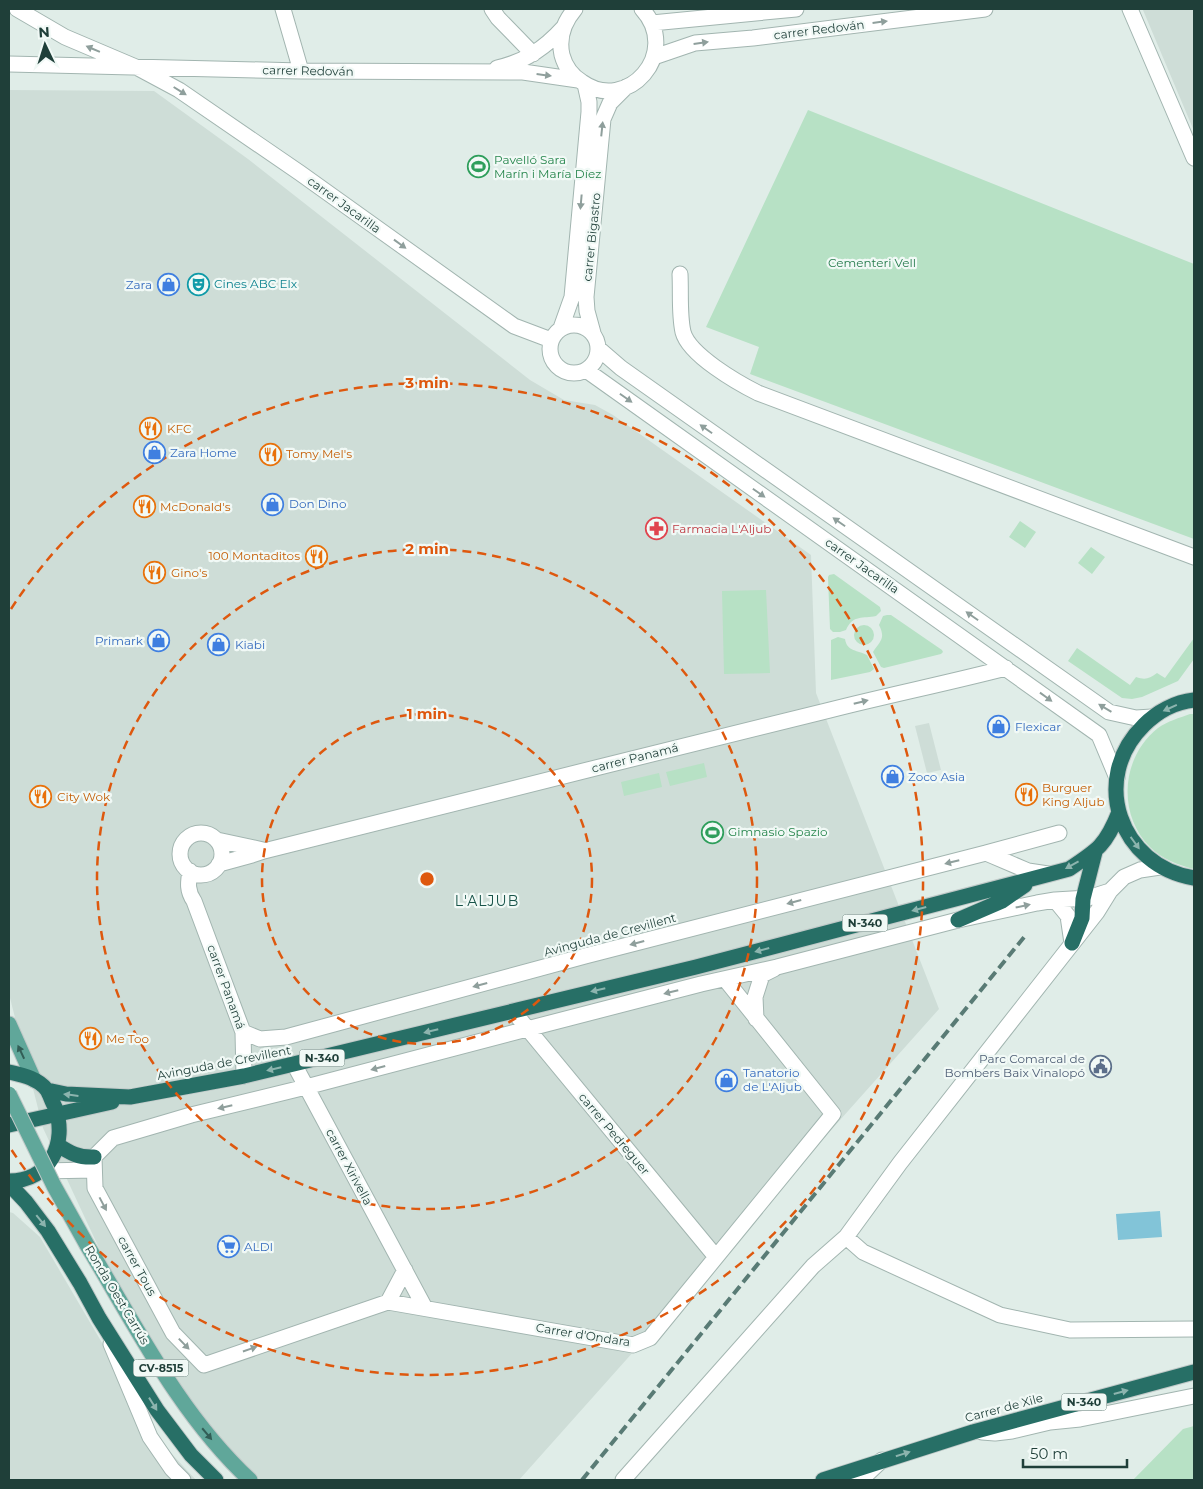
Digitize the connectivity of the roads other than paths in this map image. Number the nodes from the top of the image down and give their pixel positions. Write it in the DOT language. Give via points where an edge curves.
graph roads {
  1 [pos="17,9"];
  2 [pos="24,9"];
  3 [pos="283,9"];
  4 [pos="492,9"];
  5 [pos="575,9"];
  6 [pos="642,9"];
  7 [pos="796,9"];
  8 [pos="985,9"];
  9 [pos="1130,9"];
  10 [pos="652,23"];
  11 [pos="563,28"];
  12 [pos="65,37"];
  13 [pos="532,54"];
  14 [pos="654,57"];
  15 [pos="9,64"];
  16 [pos="138,68"];
  17 [pos="301,71"];
  18 [pos="478,72"];
  19 [pos="582,82"];
  20 [pos="626,87"];
  21 [pos="1194,158"];
  22 [pos="680,274"];
  23 [pos="561,328"];
  24 [pos="593,333"];
  25 [pos="551,340"];
  26 [pos="599,349"];
  27 [pos="586,370"];
  28 [pos="1194,557"];
  29 [pos="1018,648"];
  30 [pos="1006,668"];
  31 [pos="1193,697"];
  32 [pos="1152,717"];
  33 [pos="1117,778"];
  34 [pos="1119,812"];
  35 [pos="1059,833"];
  36 [pos="217,840"];
  37 [pos="264,851"];
  38 [pos="1095,852"];
  39 [pos="986,853"];
  40 [pos="219,864"];
  41 [pos="1160,867"];
  42 [pos="197,873"];
  43 [pos="1041,876"];
  44 [pos="1194,878"];
  45 [pos="1110,891"];
  46 [pos="1083,899"];
  47 [pos="1055,900"];
  48 [pos="958,920"];
  49 [pos="1072,943"];
  50 [pos="696,967"];
  51 [pos="777,967"];
  52 [pos="722,980"];
  53 [pos="513,1011"];
  54 [pos="756,1019"];
  55 [pos="9,1024"];
  56 [pos="527,1029"];
  57 [pos="243,1032"];
  58 [pos="294,1064"];
  59 [pos="9,1072"];
  60 [pos="244,1076"];
  61 [pos="34,1080"];
  62 [pos="306,1087"];
  63 [pos="47,1090"];
  64 [pos="9,1094"];
  65 [pos="130,1097"];
  66 [pos="57,1115"];
  67 [pos="9,1125"];
  68 [pos="58,1145"];
  69 [pos="94,1164"];
  70 [pos="42,1171"];
  71 [pos="9,1182"];
  72 [pos="846,1237"];
  73 [pos="716,1257"];
  74 [pos="405,1270"];
  75 [pos="388,1302"];
  76 [pos="425,1308"];
  77 [pos="99,1318"];
  78 [pos="1194,1329"];
  79 [pos="204,1365"];
  80 [pos="1194,1372"];
  81 [pos="1194,1396"];
  82 [pos="973,1432"];
  83 [pos="882,1460"];
  84 [pos="184,1480"];
  85 [pos="216,1480"];
  86 [pos="250,1480"];
  87 [pos="623,1480"];
  88 [pos="823,1480"];
  89 [pos="856,1480"];
  1 -- 12 [label="street, carrer Redován"];
  2 -- 12 [label="street, carrer Redován"];
  3 -- 17 [label="street"];
  4 -- 13 [label="street"];
  5 -- 11 [label="street, carrer Redován"];
  6 -- 10 [label="street"];
  7 -- 10 [label="street, carrer Redován"];
  14 -- 8 [label="street, carrer Redován, one-way" via="695,43"];
  9 -- 21 [label="street"];
  10 -- 14 [label="street" via="656,40"];
  11 -- 13 [label="street, carrer Redován" via="541,50"];
  11 -- 19 [label="street" via="562,54 568,67"];
  16 -- 12 [label="street, carrer Redován, one-way"];
  13 -- 18 [label="street, carrer Redován" via="507,66"];
  14 -- 20 [label="street, carrer Bigastro" via="646,72"];
  15 -- 16 [label="street, carrer Redován"];
  16 -- 17 [label="street, carrer Redován"];
  16 -- 25 [label="street, carrer Jacarilla, one-way" via="179,90 300,173 514,326"];
  17 -- 18 [label="street, carrer Redován"];
  18 -- 19 [label="street, carrer Redován, one-way" via="523,72"];
  19 -- 20 [label="street, carrer Redován" via="598,89"];
  19 -- 23 [label="street, carrer Bigastro, one-way" via="590,112 572,297"];
  24 -- 20 [label="street, carrer Bigastro, one-way" via="586,297 603,119 610,103"];
  22 -- 28 [label="street" via="684,335 698,353 737,382 758,393"];
  23 -- 24 [label="street" via="578,324"];
  23 -- 25 [label="street"];
  24 -- 26 [label="street"];
  25 -- 27 [label="street" via="550,351 558,367 569,373"];
  26 -- 27 [label="street" via="596,362"];
  29 -- 26 [label="street, carrer Jacarilla, one-way" via="621,368"];
  27 -- 30 [label="street, carrer Jacarilla, one-way"];
  29 -- 30 [label="street"];
  32 -- 29 [label="street, carrer Jacarilla, one-way" via="1136,718 1109,712"];
  30 -- 33 [label="street, carrer Jacarilla, one-way" via="1098,735"];
  37 -- 30 [label="street, carrer Panamá, one-way"];
  31 -- 32 [label="highway, N-340, one-way"];
  32 -- 33 [label="highway, N-340" via="1136,733 1125,751"];
  33 -- 34 [label="highway, N-340"];
  34 -- 38 [label="highway, Avinguda de Crevillent / N-340" via="1107,839"];
  34 -- 41 [label="highway, N-340, one-way" via="1136,847"];
  35 -- 39 [label="street, Avinguda de Crevillent"];
  36 -- 37 [label="street, carrer Panamá"];
  36 -- 40 [label="street" via="222,852"];
  36 -- 42 [label="street" via="206,833 192,834 182,844 180,856 185,868"];
  37 -- 40 [label="street, carrer Panamá"];
  38 -- 43 [label="highway, Avinguda de Crevillent / N-340, one-way" via="1069,869"];
  38 -- 46 [label="highway"];
  39 -- 43 [label="street, Avinguda de Crevillent"];
  39 -- 57 [label="street, Avinguda de Crevillent, one-way" via="286,1037 260,1039"];
  40 -- 42 [label="street" via="210,872"];
  41 -- 44 [label="highway, N-340"];
  41 -- 45 [label="street" via="1124,877"];
  42 -- 57 [label="street, carrer Panamá" via="199,880 194,901"];
  43 -- 48 [label="highway" via="1002,901"];
  43 -- 50 [label="highway, Avinguda de Crevillent / N-340, one-way"];
  45 -- 46 [label="street"];
  45 -- 49 [label="street"];
  46 -- 47 [label="street"];
  46 -- 49 [label="highway" via="1082,918"];
  48 -- 47 [label="street, one-way"];
  47 -- 49 [label="street" via="1068,916"];
  48 -- 51 [label="street"];
  49 -- 72 [label="street"];
  50 -- 52 [label="street"];
  50 -- 53 [label="highway, Avinguda de Crevillent / N-340, one-way"];
  51 -- 52 [label="street"];
  51 -- 54 [label="street" via="762,976 755,997"];
  52 -- 54 [label="street"];
  52 -- 56 [label="street, one-way"];
  53 -- 56 [label="street, carrer Pedreguer"];
  53 -- 58 [label="highway, Avinguda de Crevillent / N-340, one-way"];
  54 -- 73 [label="street, Carrer d'Ondara" via="833,1114"];
  61 -- 55 [label="main road, one-way"];
  56 -- 62 [label="street, one-way"];
  56 -- 73 [label="street, carrer Pedreguer"];
  57 -- 60 [label="street, carrer Panamá"];
  58 -- 60 [label="highway, Avinguda de Crevillent / N-340, one-way"];
  58 -- 62 [label="street, carrer Xirivella"];
  59 -- 61 [label="highway"];
  60 -- 65 [label="highway, Avinguda de Crevillent / N-340"];
  61 -- 63 [label="highway"];
  62 -- 69 [label="street, one-way" via="112,1138 100,1150"];
  62 -- 74 [label="street, carrer Xirivella"];
  65 -- 63 [label="highway, Avinguda de Crevillent / N-340, one-way"];
  63 -- 66 [label="highway"];
  64 -- 86 [label="main road, Ronda Oest Carrús / CV-8515, one-way, bridge" via="54,1186 150,1350 192,1415"];
  65 -- 66 [label="highway, N-340"];
  66 -- 67 [label="highway, N-340"];
  66 -- 68 [label="highway"];
  68 -- 69 [label="highway"];
  68 -- 70 [label="highway"];
  69 -- 70 [label="street"];
  69 -- 79 [label="street, carrer Tous, one-way" via="95,1188 173,1333"];
  70 -- 71 [label="highway" via="29,1179"];
  71 -- 77 [label="highway, Ronda Oest Carrús, one-way" via="48,1231"];
  72 -- 78 [label="street" via="863,1252 1000,1315 1070,1330"];
  72 -- 87 [label="street" via="813,1266"];
  73 -- 76 [label="street, Carrer d'Ondara" via="650,1338 633,1345"];
  74 -- 75 [label="street"];
  74 -- 76 [label="street, carrer Xirivella"];
  75 -- 76 [label="street, Carrer d'Ondara"];
  79 -- 75 [label="street, Carrer d'Ondara, one-way"];
  77 -- 84 [label="street" via="150,1437 172,1469"];
  77 -- 85 [label="highway, Ronda Oest Carrús, one-way" via="157,1410 191,1455"];
  82 -- 80 [label="highway, Carrer de Xile / N-340, one-way"];
  81 -- 82 [label="street" via="1012,1431"];
  83 -- 82 [label="highway, Carrer de Xile / N-340, one-way"];
  83 -- 88 [label="highway, Carrer de Xile / N-340"];
  83 -- 89 [label="street"];
}
